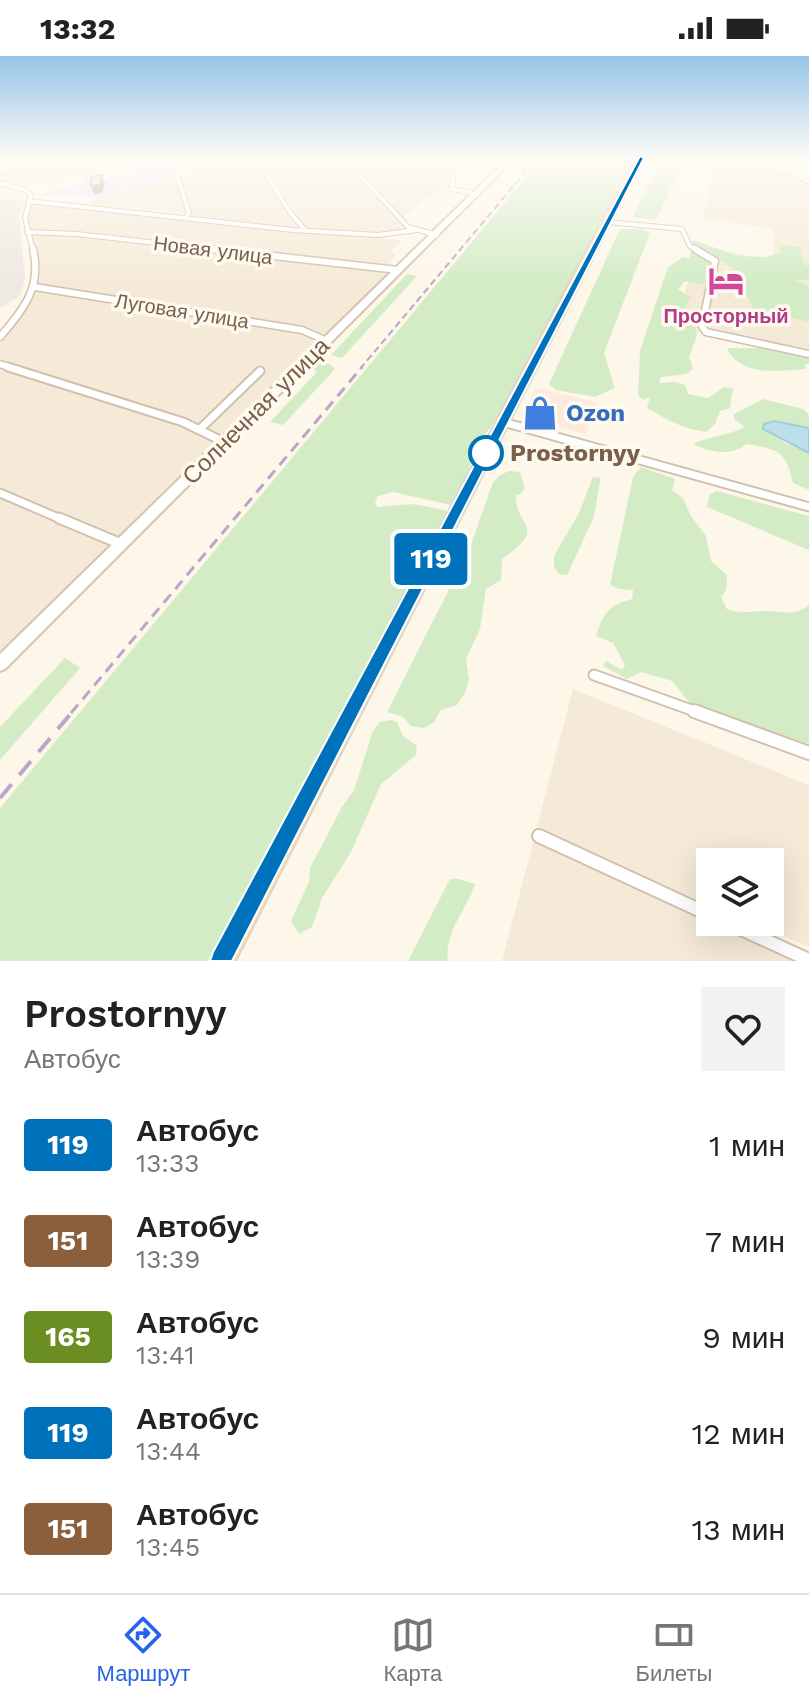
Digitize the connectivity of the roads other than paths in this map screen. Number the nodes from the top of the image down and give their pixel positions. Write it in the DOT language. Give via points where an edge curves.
graph roads {
  1 [pos="185,200"];
  2 [pos="282,200"];
  3 [pos="383,200"];
  4 [pos="471,200"];
  5 [pos="619,200"];
  6 [pos="28,201"];
  7 [pos="186,217"];
  8 [pos="608,222"];
  9 [pos="304,229"];
  10 [pos="417,230"];
  11 [pos="27,232"];
  12 [pos="437,235"];
  13 [pos="398,270"];
  14 [pos="35,287"];
  15 [pos="0,337"];
  16 [pos="327,341"];
  17 [pos="809,354"];
  18 [pos="0,364"];
  19 [pos="260,371"];
  20 [pos="503,422"];
  21 [pos="199,430"];
  22 [pos="224,442"];
  23 [pos="0,493"];
  24 [pos="809,507"];
  25 [pos="121,544"];
  26 [pos="0,664"];
  27 [pos="594,675"];
  28 [pos="809,753"];
  29 [pos="539,836"];
  30 [pos="696,909"];
  31 [pos="757,936"];
  32 [pos="809,960"];
  33 [pos="223,961"];
  1 -- 7 [label="street"];
  2 -- 9 [label="street"];
  3 -- 10 [label="street"];
  4 -- 12 [label="street, Солнечная улица"];
  5 -- 8 [label="main road"];
  6 -- 7 [label="street"];
  6 -- 11 [label="street"];
  7 -- 9 [label="street"];
  8 -- 17 [label="street" via="682,229 687,242 710,257 716,266 703,330"];
  8 -- 20 [label="main road"];
  9 -- 10 [label="street" via="378,235"];
  10 -- 12 [label="street"];
  11 -- 13 [label="street, Новая улица"];
  11 -- 14 [label="street"];
  12 -- 13 [label="street, Солнечная улица"];
  13 -- 16 [label="street, Солнечная улица"];
  14 -- 15 [label="street"];
  14 -- 16 [label="street, Луговая улица" via="302,330"];
  16 -- 22 [label="street, Солнечная улица"];
  18 -- 21 [label="street"];
  19 -- 21 [label="street"];
  20 -- 24 [label="street"];
  20 -- 33 [label="main road"];
  21 -- 22 [label="street"];
  22 -- 25 [label="street, Солнечная улица"];
  23 -- 25 [label="street"];
  25 -- 26 [label="street, Солнечная улица"];
  27 -- 28 [label="street"];
  29 -- 30 [label="street"];
  31 -- 32 [label="street"];
}
